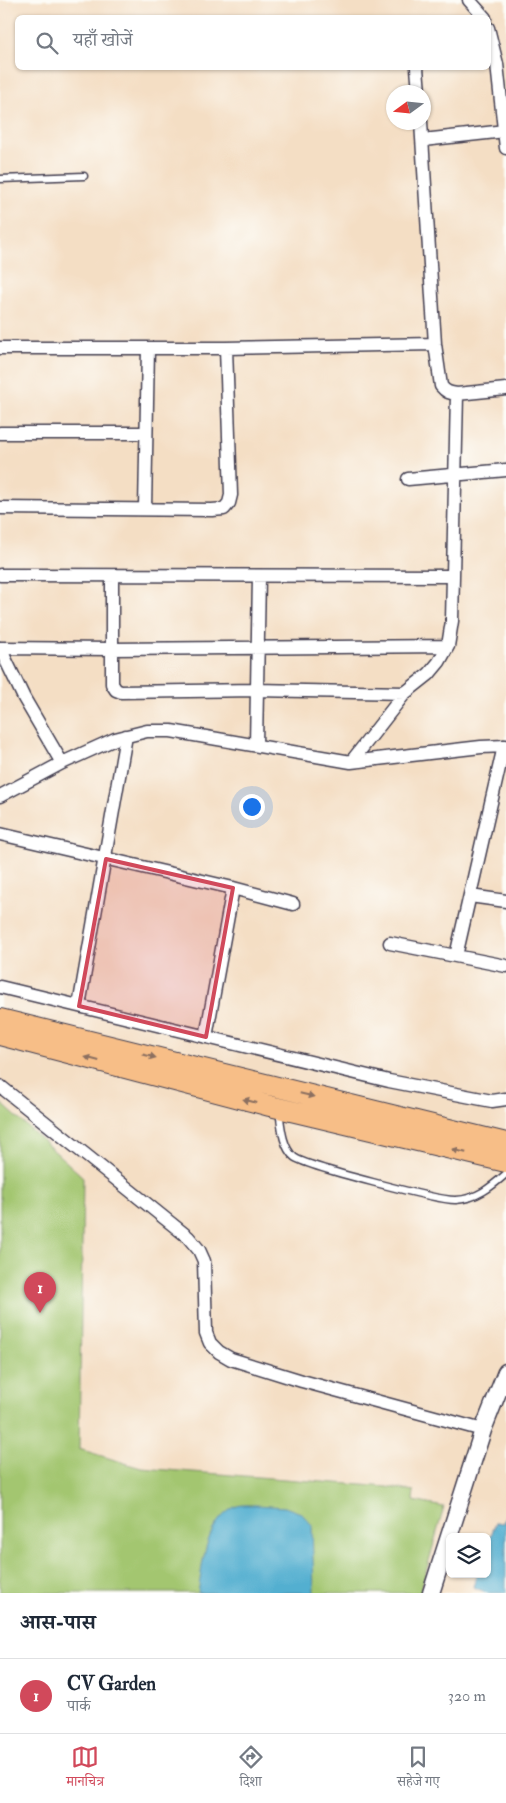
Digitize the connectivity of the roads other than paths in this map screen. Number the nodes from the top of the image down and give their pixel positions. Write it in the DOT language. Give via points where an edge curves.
graph roads {
  1 [pos="469,0"];
  2 [pos="482,15"];
  3 [pos="491,40"];
  4 [pos="417,70"];
  5 [pos="418,85"];
  6 [pos="422,130"];
  7 [pos="505,131"];
  8 [pos="423,140"];
  9 [pos="506,148"];
  10 [pos="84,176"];
  11 [pos="0,179"];
  12 [pos="435,344"];
  13 [pos="0,348"];
  14 [pos="148,348"];
  15 [pos="226,348"];
  16 [pos="506,389"];
  17 [pos="457,394"];
  18 [pos="146,432"];
  19 [pos="0,433"];
  20 [pos="506,470"];
  21 [pos="454,473"];
  22 [pos="408,479"];
  23 [pos="0,508"];
  24 [pos="145,509"];
  25 [pos="0,575"];
  26 [pos="112,576"];
  27 [pos="259,576"];
  28 [pos="453,576"];
  29 [pos="448,646"];
  30 [pos="257,647"];
  31 [pos="0,648"];
  32 [pos="111,649"];
  33 [pos="256,690"];
  34 [pos="405,693"];
  35 [pos="126,736"];
  36 [pos="256,745"];
  37 [pos="505,746"];
  38 [pos="351,762"];
  39 [pos="62,763"];
  40 [pos="0,796"];
  41 [pos="0,834"];
  42 [pos="106,859"];
  43 [pos="233,888"];
  44 [pos="470,896"];
  45 [pos="506,901"];
  46 [pos="293,904"];
  47 [pos="390,943"];
  48 [pos="456,956"];
  49 [pos="506,966"];
  50 [pos="0,987"];
  51 [pos="80,1006"];
  52 [pos="0,1019"];
  53 [pos="0,1035"];
  54 [pos="206,1037"];
  55 [pos="0,1086"];
  56 [pos="506,1099"];
  57 [pos="278,1108"];
  58 [pos="506,1143"];
  59 [pos="506,1162"];
  60 [pos="506,1174"];
  61 [pos="506,1372"];
  62 [pos="483,1430"];
  63 [pos="431,1593"];
  1 -- 2 [label="street"];
  3 -- 7 [label="street"];
  4 -- 5 [label="street"];
  6 -- 8 [label="street"];
  7 -- 8 [label="street"];
  7 -- 9 [label="street"];
  8 -- 12 [label="street"];
  10 -- 11 [label="lane"];
  12 -- 15 [label="street"];
  12 -- 17 [label="street" via="441,386 449,393"];
  13 -- 14 [label="street"];
  14 -- 15 [label="street"];
  14 -- 18 [label="street"];
  15 -- 24 [label="street" via="229,503 224,509 212,510"];
  16 -- 17 [label="street"];
  17 -- 21 [label="street"];
  18 -- 19 [label="street"];
  18 -- 24 [label="street"];
  20 -- 21 [label="street"];
  21 -- 22 [label="street"];
  21 -- 28 [label="street"];
  23 -- 24 [label="street"];
  25 -- 26 [label="street"];
  26 -- 27 [label="street"];
  26 -- 32 [label="street"];
  27 -- 28 [label="street"];
  27 -- 30 [label="street"];
  28 -- 29 [label="street"];
  29 -- 30 [label="street"];
  29 -- 34 [label="street" via="429,674"];
  30 -- 32 [label="street"];
  30 -- 33 [label="street"];
  31 -- 32 [label="street"];
  31 -- 39 [label="street" via="24,698"];
  32 -- 33 [label="street" via="112,684 121,692"];
  33 -- 34 [label="street"];
  33 -- 36 [label="street"];
  34 -- 38 [label="street"];
  35 -- 36 [label="street" via="147,731 171,731"];
  35 -- 39 [label="street"];
  35 -- 42 [label="street"];
  36 -- 38 [label="street"];
  37 -- 38 [label="street"];
  37 -- 44 [label="street"];
  39 -- 40 [label="street"];
  41 -- 42 [label="street"];
  42 -- 43 [label="street"];
  42 -- 51 [label="street"];
  43 -- 46 [label="street"];
  43 -- 54 [label="street"];
  44 -- 45 [label="street"];
  44 -- 48 [label="street"];
  47 -- 48 [label="street"];
  48 -- 49 [label="street"];
  50 -- 51 [label="street"];
  51 -- 54 [label="street"];
  52 -- 58 [label="main road, one-way"];
  57 -- 53 [label="main road, one-way"];
  54 -- 56 [label="street" via="388,1080 492,1101"];
  55 -- 62 [label="street" via="188,1237 204,1261 206,1332 210,1343 219,1352 302,1381"];
  59 -- 57 [label="main road, one-way"];
  57 -- 60 [label="lane" via="284,1140 293,1156 301,1161 423,1196 456,1200 477,1196"];
  61 -- 62 [label="street"];
  62 -- 63 [label="street"];
}
